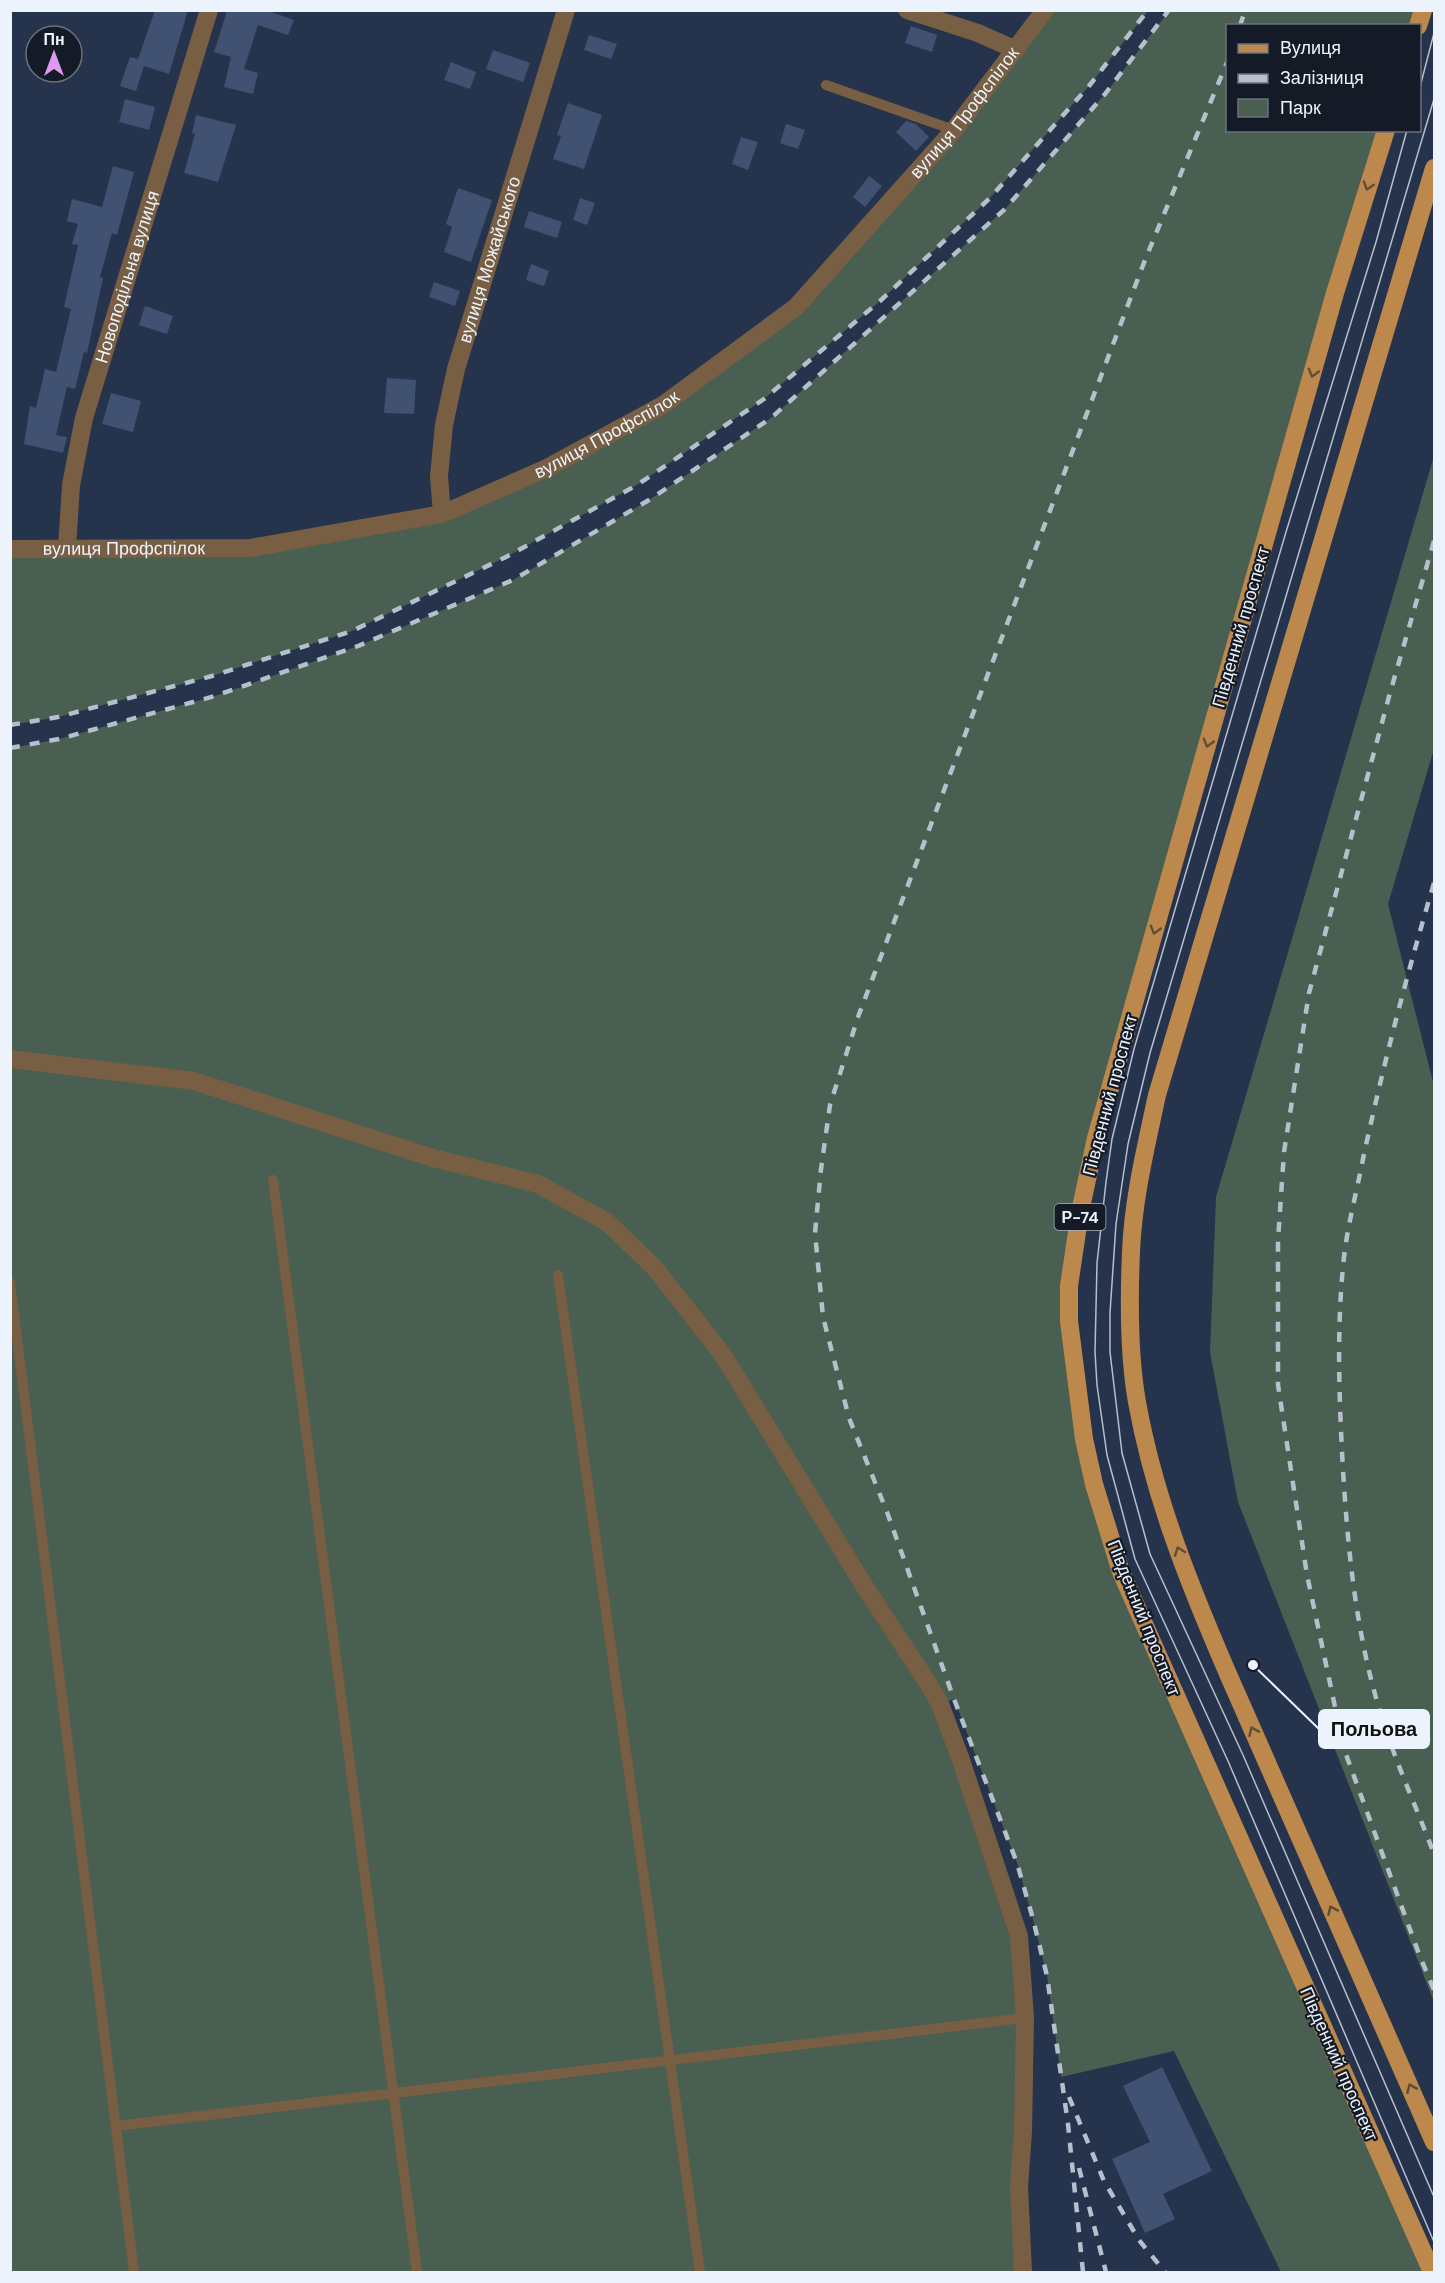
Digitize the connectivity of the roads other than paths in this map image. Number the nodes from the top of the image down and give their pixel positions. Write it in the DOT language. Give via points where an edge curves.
graph roads {
  1 [pos="209,10"];
  2 [pos="566,10"];
  3 [pos="908,10"];
  4 [pos="1045,10"];
  5 [pos="1016,50"];
  6 [pos="826,85"];
  7 [pos="954,130"];
  8 [pos="1385,132"];
  9 [pos="1434,168"];
  10 [pos="442,514"];
  11 [pos="67,548"];
  12 [pos="10,549"];
  13 [pos="10,1059"];
  14 [pos="273,1180"];
  15 [pos="558,1275"];
  16 [pos="10,1282"];
  17 [pos="1025,2018"];
  18 [pos="669,2060"];
  19 [pos="393,2093"];
  20 [pos="116,2126"];
  21 [pos="1434,2142"];
  22 [pos="134,2272"];
  23 [pos="417,2272"];
  24 [pos="700,2272"];
  25 [pos="1023,2272"];
  26 [pos="1432,2272"];
  1 -- 11 [label="street, Новоподільна вулиця" via="84,417 70,485"];
  2 -- 10 [label="street, вулиця Можайського" via="456,369 444,425 439,476"];
  3 -- 5 [label="street"];
  4 -- 5 [label="street, вулиця Профспілок"];
  5 -- 7 [label="street, вулиця Профспілок"];
  6 -- 7 [label="lane"];
  7 -- 10 [label="street, вулиця Профспілок" via="795,307 663,405 547,468"];
  8 -- 26 [label="main road, Південний проспект / Р-74, one-way" via="1335,293 1096,1138 1069,1287 1069,1321 1084,1439 1121,1572"];
  21 -- 9 [label="main road, one-way" via="1195,1596 1160,1498 1137,1400 1131,1345 1136,1199 1157,1095"];
  10 -- 11 [label="street, вулиця Профспілок" via="250,548"];
  11 -- 12 [label="street, вулиця Профспілок"];
  13 -- 17 [label="street" via="194,1082 433,1158 538,1184 608,1222 654,1267 723,1355 940,1704 1019,1936"];
  14 -- 19 [label="lane"];
  15 -- 18 [label="lane"];
  16 -- 20 [label="lane"];
  17 -- 18 [label="lane"];
  17 -- 25 [label="street" via="1019,2187"];
  18 -- 19 [label="lane"];
  18 -- 24 [label="lane"];
  19 -- 20 [label="lane"];
  19 -- 23 [label="lane"];
  20 -- 22 [label="lane"];
}
